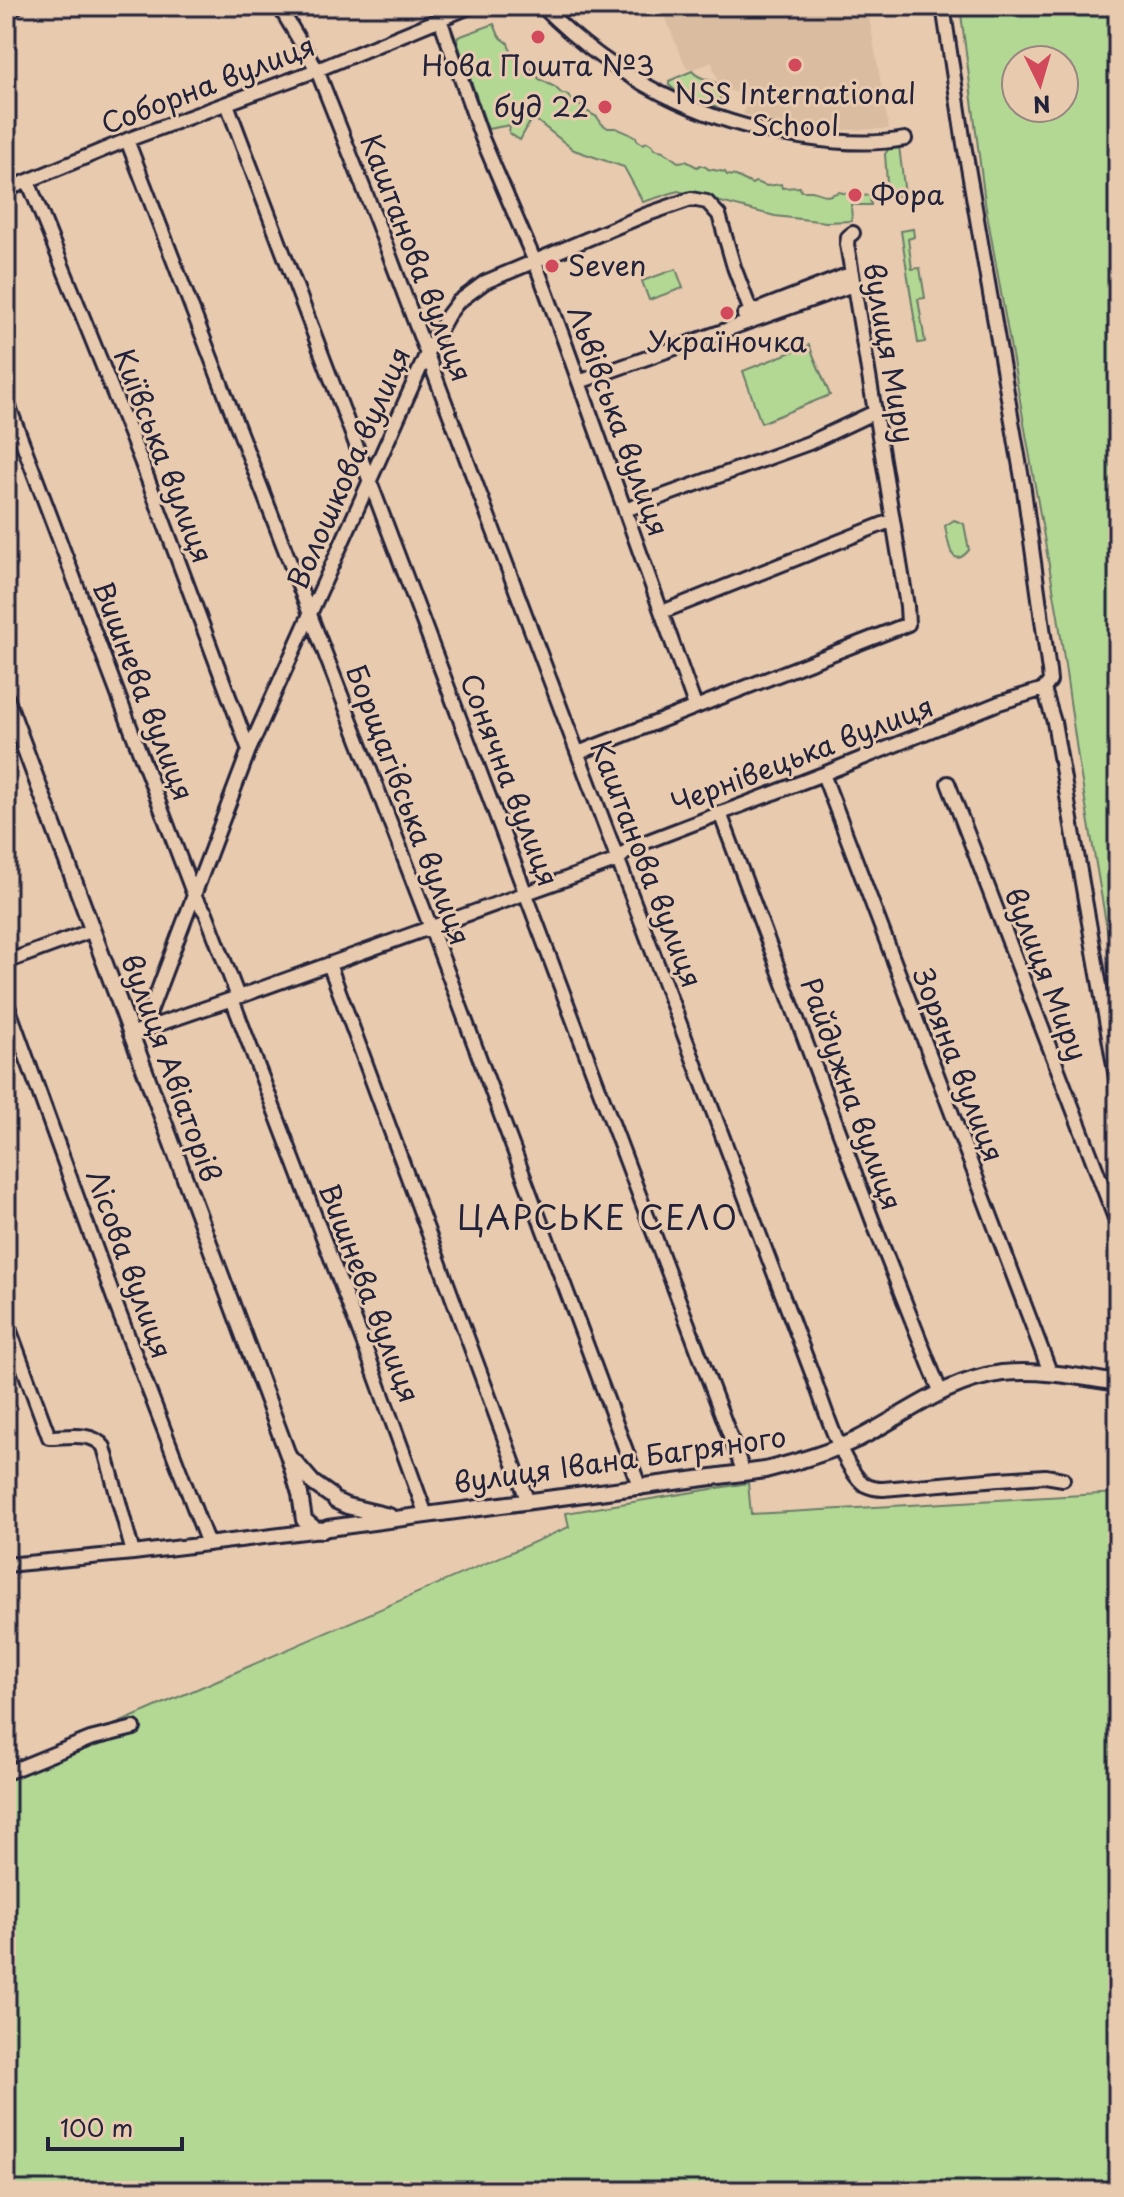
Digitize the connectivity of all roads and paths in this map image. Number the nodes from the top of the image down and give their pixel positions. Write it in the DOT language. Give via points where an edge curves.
graph roads {
  1 [pos="17,6"];
  2 [pos="279,6"];
  3 [pos="472,6"];
  4 [pos="542,6"];
  5 [pos="943,6"];
  6 [pos="6,11"];
  7 [pos="440,19"];
  8 [pos="317,70"];
  9 [pos="227,104"];
  10 [pos="905,139"];
  11 [pos="127,140"];
  12 [pos="28,181"];
  13 [pos="6,190"];
  14 [pos="853,233"];
  15 [pos="535,262"];
  16 [pos="852,279"];
  17 [pos="753,316"];
  18 [pos="427,353"];
  19 [pos="579,382"];
  20 [pos="6,399"];
  21 [pos="875,412"];
  22 [pos="369,482"];
  23 [pos="625,510"];
  24 [pos="893,520"];
  25 [pos="662,612"];
  26 [pos="309,614"];
  27 [pos="1044,689"];
  28 [pos="6,698"];
  29 [pos="695,706"];
  30 [pos="249,750"];
  31 [pos="578,753"];
  32 [pos="823,774"];
  33 [pos="948,783"];
  34 [pos="720,813"];
  35 [pos="618,860"];
  36 [pos="526,893"];
  37 [pos="195,898"];
  38 [pos="431,928"];
  39 [pos="93,930"];
  40 [pos="6,962"];
  41 [pos="329,964"];
  42 [pos="235,998"];
  43 [pos="6,1001"];
  44 [pos="136,1032"];
  45 [pos="1118,1089"];
  46 [pos="1118,1226"];
  47 [pos="6,1320"];
  48 [pos="1050,1372"];
  49 [pos="1118,1383"];
  50 [pos="940,1391"];
  51 [pos="840,1446"];
  52 [pos="288,1455"];
  53 [pos="744,1473"];
  54 [pos="1063,1479"];
  55 [pos="640,1488"];
  56 [pos="333,1498"];
  57 [pos="528,1502"];
  58 [pos="302,1509"];
  59 [pos="426,1515"];
  60 [pos="398,1518"];
  61 [pos="325,1529"];
  62 [pos="274,1536"];
  63 [pos="208,1544"];
  64 [pos="133,1553"];
  65 [pos="6,1565"];
  66 [pos="134,1728"];
  67 [pos="6,1773"];
  1 -- 6 [label="street"];
  2 -- 8 [label="street, Каштанова вулиця"];
  3 -- 7 [label="street, Соборна вулиця"];
  4 -- 10 [label="street" via="619,70 715,118 778,135 835,142"];
  5 -- 27 [label="street" via="1024,490 1049,671"];
  7 -- 8 [label="street, Соборна вулиця"];
  7 -- 15 [label="street, Львівська вулиця" via="482,138"];
  8 -- 9 [label="street, Соборна вулиця"];
  8 -- 18 [label="street, Каштанова вулиця"];
  9 -- 11 [label="street, Соборна вулиця"];
  9 -- 22 [label="street, Сонячна вулиця"];
  11 -- 12 [label="street, Соборна вулиця"];
  11 -- 26 [label="street, Борщагівська вулиця"];
  12 -- 13 [label="street, Соборна вулиця"];
  12 -- 30 [label="street, Київська вулиця"];
  14 -- 16 [label="street, вулиця Миру" via="847,244"];
  15 -- 17 [label="street, Волошкова вулиця" via="645,215 691,199 707,202 719,215"];
  15 -- 18 [label="street, Волошкова вулиця" via="485,282 458,302"];
  15 -- 19 [label="street, Львівська вулиця"];
  16 -- 17 [label="street"];
  16 -- 21 [label="street, вулиця Миру"];
  17 -- 19 [label="street" via="679,339 675,348"];
  18 -- 22 [label="street, Волошкова вулиця"];
  18 -- 31 [label="street, Каштанова вулиця"];
  19 -- 23 [label="street, Львівська вулиця"];
  20 -- 37 [label="street, Вишнева вулиця"];
  21 -- 23 [label="street" via="809,443"];
  21 -- 24 [label="street, вулиця Миру"];
  22 -- 26 [label="street, Волошкова вулиця"];
  22 -- 36 [label="street, Сонячна вулиця"];
  23 -- 25 [label="street, Львівська вулиця"];
  24 -- 25 [label="street"];
  24 -- 29 [label="street, вулиця Миру" via="908,624"];
  25 -- 29 [label="street, Львівська вулиця"];
  26 -- 30 [label="street, Волошкова вулиця"];
  26 -- 38 [label="street, Борщагівська вулиця"];
  27 -- 32 [label="street, Чернівецька вулиця"];
  27 -- 45 [label="street"];
  28 -- 39 [label="main road, вулиця Авіаторів"];
  29 -- 31 [label="street"];
  30 -- 37 [label="street, Волошкова вулиця"];
  31 -- 35 [label="street, Каштанова вулиця"];
  32 -- 34 [label="street, Чернівецька вулиця"];
  32 -- 48 [label="street, Зоряна вулиця"];
  33 -- 46 [label="street, вулиця Миру"];
  34 -- 35 [label="street, Чернівецька вулиця" via="630,848"];
  34 -- 50 [label="street, Райдужна вулиця"];
  35 -- 36 [label="street, Чернівецька вулиця"];
  35 -- 51 [label="street, Каштанова вулиця"];
  36 -- 38 [label="street, Чернівецька вулиця"];
  36 -- 53 [label="street, Сонячна вулиця"];
  37 -- 42 [label="street, Вишнева вулиця" via="206,913"];
  37 -- 44 [label="street, Волошкова вулиця"];
  38 -- 41 [label="street, Чернівецька вулиця"];
  38 -- 55 [label="street, Борщагівська вулиця"];
  39 -- 40 [label="street"];
  39 -- 44 [label="main road, вулиця Авіаторів"];
  41 -- 42 [label="street, Чернівецька вулиця"];
  41 -- 57 [label="street"];
  42 -- 44 [label="street, Чернівецька вулиця"];
  42 -- 59 [label="street, Вишнева вулиця"];
  43 -- 63 [label="street, Лісова вулиця"];
  44 -- 52 [label="main road, вулиця Авіаторів"];
  47 -- 64 [label="street" via="49,1437 90,1436 104,1447"];
  48 -- 49 [label="main road, вулиця Івана Багряного"];
  48 -- 50 [label="main road, вулиця Івана Багряного" via="1001,1374"];
  50 -- 51 [label="main road, вулиця Івана Багряного"];
  51 -- 53 [label="main road, вулиця Івана Багряного"];
  51 -- 54 [label="street, Каштанова вулиця" via="852,1469 872,1488"];
  52 -- 56 [label="main road, вулиця Авіаторів"];
  52 -- 58 [label="main road, вулиця Авіаторів"];
  53 -- 55 [label="main road, вулиця Івана Багряного"];
  55 -- 57 [label="main road, вулиця Івана Багряного"];
  56 -- 58 [label="main road" via="314,1494"];
  56 -- 60 [label="main road, вулиця Івана Багряного"];
  56 -- 61 [label="main road" via="338,1517"];
  57 -- 59 [label="main road, вулиця Івана Багряного"];
  58 -- 61 [label="main road" via="309,1526"];
  58 -- 62 [label="street" via="297,1522"];
  59 -- 60 [label="main road, вулиця Івана Багряного"];
  60 -- 61 [label="main road, вулиця Івана Багряного"];
  61 -- 62 [label="street, вулиця Івана Багряного"];
  62 -- 63 [label="street, вулиця Івана Багряного"];
  63 -- 64 [label="street, вулиця Івана Багряного"];
  64 -- 65 [label="street, вулиця Івана Багряного"];
  66 -- 67 [label="street" via="90,1739"];
}
